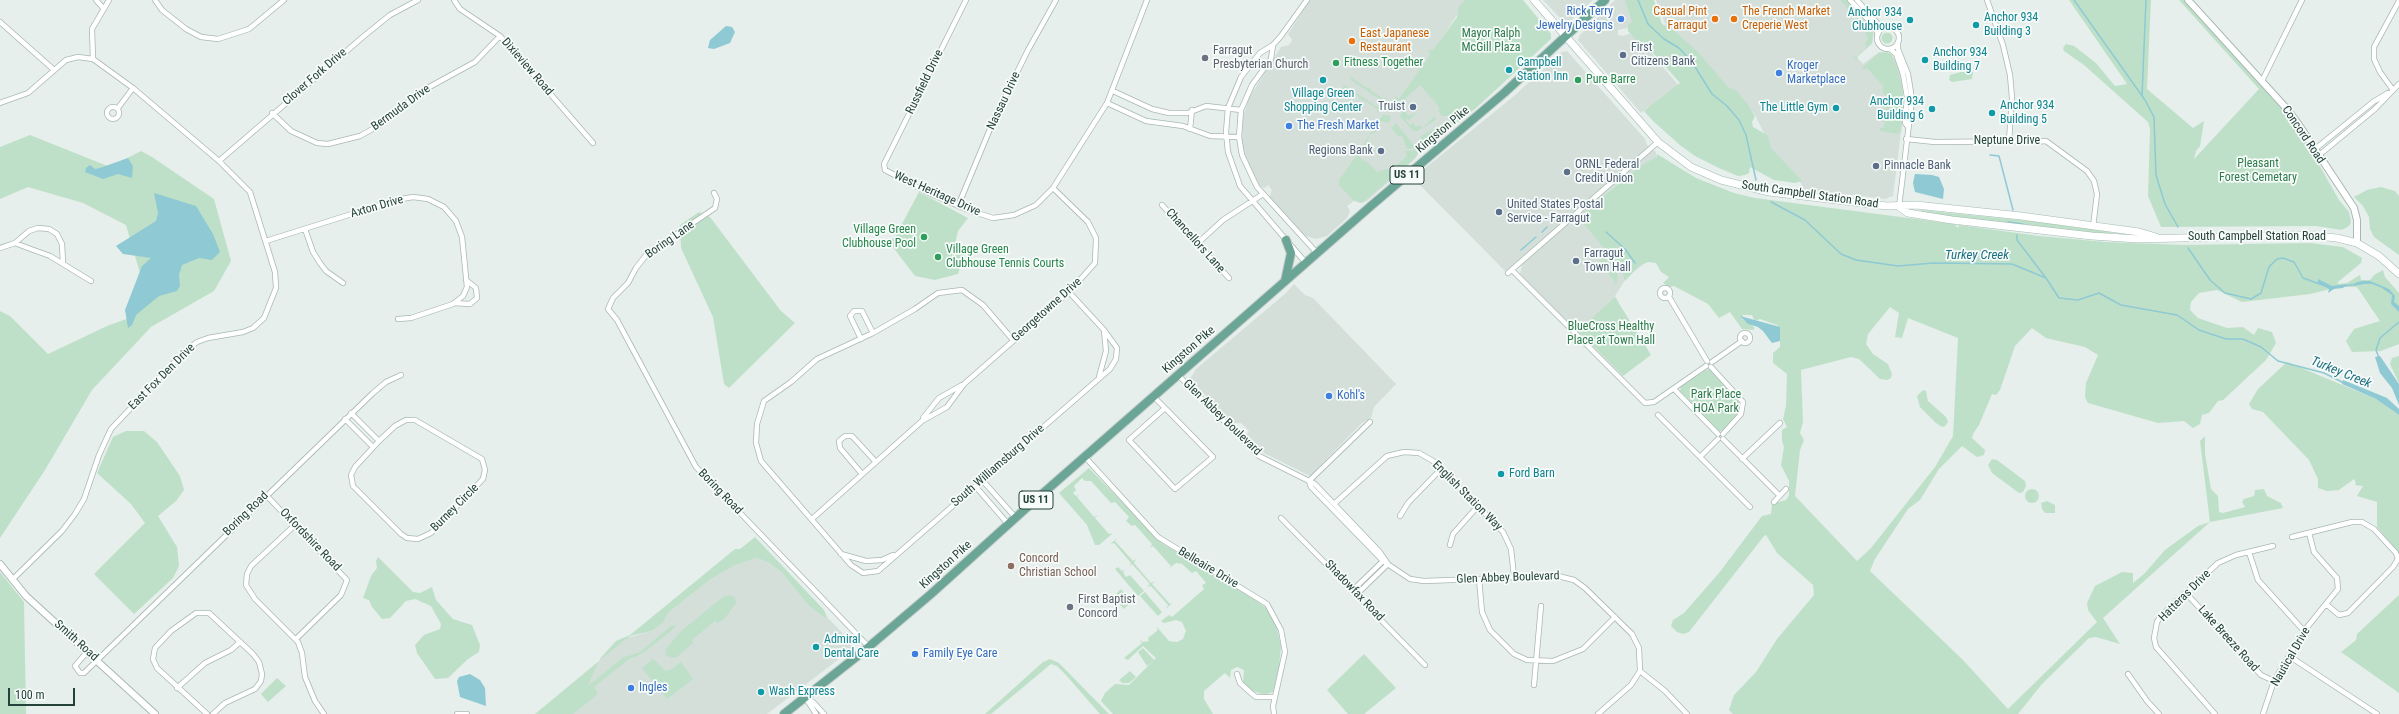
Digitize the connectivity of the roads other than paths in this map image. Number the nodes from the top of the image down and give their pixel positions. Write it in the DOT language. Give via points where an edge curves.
graph roads {
  1 [pos="96,0"];
  2 [pos="110,0"];
  3 [pos="154,0"];
  4 [pos="284,0"];
  5 [pos="418,0"];
  6 [pos="454,0"];
  7 [pos="966,0"];
  8 [pos="1056,0"];
  9 [pos="1147,0"];
  10 [pos="1307,0"];
  11 [pos="1534,0"];
  12 [pos="1605,0"];
  13 [pos="1850,0"];
  14 [pos="1857,0"];
  15 [pos="1987,0"];
  16 [pos="2188,0"];
  17 [pos="2302,0"];
  18 [pos="2399,1"];
  19 [pos="104,9"];
  20 [pos="0,22"];
  21 [pos="1885,28"];
  22 [pos="1878,34"];
  23 [pos="500,36"];
  24 [pos="1566,37"];
  25 [pos="1898,42"];
  26 [pos="1273,45"];
  27 [pos="1890,49"];
  28 [pos="93,60"];
  29 [pos="53,69"];
  30 [pos="2262,81"];
  31 [pos="2399,84"];
  32 [pos="133,88"];
  33 [pos="2393,90"];
  34 [pos="1113,91"];
  35 [pos="1107,103"];
  36 [pos="0,104"];
  37 [pos="118,108"];
  38 [pos="1228,108"];
  39 [pos="1192,110"];
  40 [pos="1241,110"];
  41 [pos="272,113"];
  42 [pos="1908,127"];
  43 [pos="1190,128"];
  44 [pos="1226,137"];
  45 [pos="1239,137"];
  46 [pos="1906,139"];
  47 [pos="2009,141"];
  48 [pos="1658,142"];
  49 [pos="593,143"];
  50 [pos="2314,150"];
  51 [pos="2318,156"];
  52 [pos="219,161"];
  53 [pos="884,164"];
  54 [pos="1053,188"];
  55 [pos="714,193"];
  56 [pos="1263,194"];
  57 [pos="1251,201"];
  58 [pos="1162,205"];
  59 [pos="958,206"];
  60 [pos="1899,207"];
  61 [pos="2093,227"];
  62 [pos="306,229"];
  63 [pos="2156,237"];
  64 [pos="266,240"];
  65 [pos="1286,240"];
  66 [pos="15,243"];
  67 [pos="1198,243"];
  68 [pos="2357,243"];
  69 [pos="0,248"];
  70 [pos="1317,253"];
  71 [pos="63,263"];
  72 [pos="1306,263"];
  73 [pos="2399,274"];
  74 [pos="1229,278"];
  75 [pos="466,280"];
  76 [pos="91,281"];
  77 [pos="1285,281"];
  78 [pos="342,283"];
  79 [pos="1069,292"];
  80 [pos="1669,297"];
  81 [pos="454,303"];
  82 [pos="608,309"];
  83 [pos="398,319"];
  84 [pos="1104,330"];
  85 [pos="873,333"];
  86 [pos="861,339"];
  87 [pos="1013,340"];
  88 [pos="1742,341"];
  89 [pos="1709,364"];
  90 [pos="401,375"];
  91 [pos="1178,375"];
  92 [pos="1098,377"];
  93 [pos="964,384"];
  94 [pos="1674,389"];
  95 [pos="1154,397"];
  96 [pos="1165,408"];
  97 [pos="351,413"];
  98 [pos="1658,415"];
  99 [pos="345,419"];
  100 [pos="922,420"];
  101 [pos="1370,422"];
  102 [pos="1780,423"];
  103 [pos="1720,437"];
  104 [pos="380,441"];
  105 [pos="373,447"];
  106 [pos="1085,457"];
  107 [pos="1700,457"];
  108 [pos="1742,458"];
  109 [pos="875,461"];
  110 [pos="1441,469"];
  111 [pos="862,474"];
  112 [pos="1309,481"];
  113 [pos="983,482"];
  114 [pos="976,487"];
  115 [pos="1786,489"];
  116 [pos="266,495"];
  117 [pos="1780,496"];
  118 [pos="1774,502"];
  119 [pos="1334,504"];
  120 [pos="1478,506"];
  121 [pos="1750,507"];
  122 [pos="1400,516"];
  123 [pos="1016,518"];
  124 [pos="1281,518"];
  125 [pos="812,519"];
  126 [pos="1009,524"];
  127 [pos="295,525"];
  128 [pos="2309,533"];
  129 [pos="2292,537"];
  130 [pos="1450,545"];
  131 [pos="2273,546"];
  132 [pos="2249,552"];
  133 [pos="841,554"];
  134 [pos="897,554"];
  135 [pos="1386,561"];
  136 [pos="0,564"];
  137 [pos="1514,576"];
  138 [pos="1479,579"];
  139 [pos="12,580"];
  140 [pos="1353,590"];
  141 [pos="2186,593"];
  142 [pos="1357,594"];
  143 [pos="2326,604"];
  144 [pos="1541,606"];
  145 [pos="1615,617"];
  146 [pos="2304,631"];
  147 [pos="296,639"];
  148 [pos="240,642"];
  149 [pos="869,648"];
  150 [pos="87,652"];
  151 [pos="2289,656"];
  152 [pos="96,660"];
  153 [pos="1538,660"];
  154 [pos="1425,665"];
  155 [pos="1640,671"];
  156 [pos="1237,674"];
  157 [pos="2128,674"];
  158 [pos="2274,681"];
  159 [pos="1534,685"];
  160 [pos="177,688"];
  161 [pos="805,697"];
  162 [pos="1275,697"];
  163 [pos="1685,713"];
  164 [pos="155,714"];
  165 [pos="208,714"];
  166 [pos="213,714"];
  167 [pos="324,714"];
  168 [pos="457,714"];
  169 [pos="467,714"];
  170 [pos="784,714"];
  171 [pos="816,714"];
  172 [pos="824,714"];
  173 [pos="1274,714"];
  174 [pos="1598,714"];
  175 [pos="2159,714"];
  176 [pos="2215,714"];
  177 [pos="2263,714"];
  178 [pos="2376,714"];
  1 -- 19 [label="street"];
  2 -- 19 [label="street"];
  3 -- 4 [label="street" via="162,10 186,29 201,36 218,39 249,29"];
  5 -- 41 [label="street, Clover Fork Drive" via="390,15"];
  6 -- 23 [label="street, Dixieview Road" via="460,9"];
  7 -- 53 [label="street, Russfield Drive"];
  8 -- 59 [label="street, Nassau Drive" via="995,117"];
  9 -- 34 [label="street, West Heritage Drive"];
  10 -- 26 [label="street"];
  11 -- 24 [label="main road, South Campbell Station Road"];
  12 -- 24 [label="main road, Kingston Pike / US 11"];
  13 -- 22 [label="street"];
  14 -- 21 [label="street" via="1878,24"];
  15 -- 47 [label="street" via="2003,45 2010,75 2012,98"];
  16 -- 30 [label="street, Concord Road"];
  17 -- 30 [label="street"];
  18 -- 33 [label="street" via="2374,47 2374,59"];
  19 -- 28 [label="street" via="92,29"];
  20 -- 29 [label="street"];
  21 -- 22 [label="street"];
  21 -- 25 [label="street" via="1897,31"];
  22 -- 27 [label="street" via="1880,46"];
  23 -- 41 [label="street, Bermuda Drive" via="476,62 422,90 378,126 360,136 328,144 317,143 291,131"];
  23 -- 49 [label="street, Dixieview Road"];
  24 -- 48 [label="main road, South Campbell Station Road"];
  24 -- 70 [label="main road, Kingston Pike / US 11" via="1499,98"];
  25 -- 27 [label="street"];
  25 -- 42 [label="street" via="1911,86 1911,123"];
  26 -- 38 [label="street" via="1260,53 1246,70 1236,86"];
  26 -- 40 [label="street" via="1270,59 1252,85"];
  27 -- 42 [label="street" via="1896,54 1903,74"];
  28 -- 29 [label="street, East Fox Den Drive" via="78,57 66,60"];
  28 -- 32 [label="street, East Fox Den Drive"];
  29 -- 36 [label="street, East Fox Den Drive" via="28,93"];
  30 -- 50 [label="street, Concord Road" via="2287,109"];
  31 -- 33 [label="street"];
  32 -- 37 [label="street"];
  32 -- 52 [label="street, East Fox Den Drive"];
  33 -- 50 [label="street" via="2373,102"];
  33 -- 51 [label="street" via="2375,109"];
  34 -- 35 [label="street, West Heritage Drive"];
  34 -- 39 [label="street" via="1152,109 1181,113"];
  35 -- 43 [label="street" via="1146,120"];
  35 -- 54 [label="street, West Heritage Drive"];
  38 -- 39 [label="street" via="1206,106"];
  38 -- 40 [label="street"];
  38 -- 44 [label="street"];
  39 -- 43 [label="street"];
  40 -- 45 [label="street"];
  41 -- 52 [label="street, Clover Fork Drive"];
  42 -- 46 [label="street"];
  43 -- 44 [label="street" via="1201,134"];
  44 -- 45 [label="street"];
  44 -- 57 [label="street" via="1236,178"];
  45 -- 56 [label="street" via="1248,171"];
  46 -- 47 [label="street, Neptune Drive" via="1935,142"];
  46 -- 60 [label="street"];
  47 -- 61 [label="street, Neptune Drive" via="2046,141 2087,171 2097,191"];
  48 -- 60 [label="main road, South Campbell Station Road" via="1692,167 1731,184 1769,192"];
  48 -- 94 [label="street" via="1510,272 1643,402 1651,403"];
  50 -- 51 [label="street, Concord Road"];
  51 -- 68 [label="street, Concord Road" via="2354,208"];
  52 -- 64 [label="street, East Fox Den Drive" via="250,192"];
  53 -- 59 [label="street, West Heritage Drive" via="885,170"];
  54 -- 59 [label="street, West Heritage Drive" via="1036,205 1014,215 993,218"];
  54 -- 79 [label="street, Georgetowne Drive" via="1088,222 1096,238 1094,263"];
  55 -- 82 [label="street, Boring Lane" via="717,199 714,208 647,254 628,284 613,298"];
  56 -- 57 [label="street"];
  56 -- 70 [label="street"];
  57 -- 65 [label="street"];
  57 -- 67 [label="street" via="1223,220"];
  58 -- 67 [label="street, Chancellors Lane"];
  60 -- 61 [label="main road, South Campbell Station Road" via="1916,205 2021,216"];
  60 -- 63 [label="main road, South Campbell Station Road" via="1908,213 2052,232"];
  61 -- 63 [label="main road, South Campbell Station Road" via="2140,232"];
  62 -- 64 [label="street, Axton Drive"];
  62 -- 75 [label="street, Axton Drive" via="396,200 413,197 428,199 444,207 456,221 462,237"];
  62 -- 78 [label="street" via="313,252 320,263"];
  63 -- 68 [label="main road, South Campbell Station Road" via="2306,235"];
  64 -- 139 [label="street, East Fox Den Drive" via="275,272 276,288 264,318 248,330 208,338 197,342 183,353 111,429 84,499 75,514 62,531"];
  65 -- 72 [label="street"];
  65 -- 77 [label="main road" via="1291,253"];
  66 -- 69 [label="street"];
  66 -- 71 [label="street"];
  66 -- 71 [label="street" via="28,231 38,228 49,229 58,234 62,244"];
  67 -- 74 [label="street, Chancellors Lane"];
  68 -- 73 [label="main road" via="2379,256"];
  70 -- 72 [label="main road, Kingston Pike / US 11"];
  71 -- 76 [label="street"];
  72 -- 77 [label="main road, Kingston Pike / US 11"];
  75 -- 81 [label="street, Axton Drive" via="467,287 463,296"];
  75 -- 81 [label="street" via="476,288 477,298 470,304"];
  77 -- 91 [label="main road, Kingston Pike / US 11"];
  79 -- 84 [label="street, South Williamsburg Drive"];
  79 -- 87 [label="street, Georgetowne Drive"];
  80 -- 89 [label="street"];
  81 -- 83 [label="street, Axton Drive" via="439,310"];
  82 -- 149 [label="street, Boring Road" via="617,320 696,467"];
  84 -- 92 [label="street" via="1106,351"];
  84 -- 92 [label="street, South Williamsburg Drive" via="1118,348 1116,359 1110,369"];
  85 -- 86 [label="street, South Williamsburg Drive"];
  85 -- 86 [label="street" via="862,311 854,311 850,316"];
  85 -- 87 [label="street, South Williamsburg Drive" via="938,294 962,290 983,305"];
  86 -- 125 [label="street, South Williamsburg Drive" via="817,359 764,401 757,424 756,443 761,460"];
  87 -- 93 [label="street, Georgetowne Drive"];
  88 -- 89 [label="street"];
  89 -- 94 [label="street"];
  89 -- 103 [label="street" via="1743,402 1741,414"];
  90 -- 97 [label="street, Boring Road" via="386,382"];
  91 -- 95 [label="main road, Kingston Pike / US 11"];
  91 -- 112 [label="street, Glen Abbey Boulevard" via="1259,456"];
  92 -- 113 [label="street, South Williamsburg Drive"];
  93 -- 100 [label="street, Georgetowne Drive" via="939,398"];
  93 -- 100 [label="street, Georgetowne Drive" via="947,407"];
  94 -- 103 [label="street"];
  95 -- 96 [label="street"];
  95 -- 106 [label="main road, Kingston Pike / US 11"];
  96 -- 96 [label="street" via="1213,457 1175,489 1129,440"];
  97 -- 99 [label="street, Boring Road"];
  97 -- 104 [label="street"];
  98 -- 107 [label="street"];
  99 -- 105 [label="street"];
  99 -- 116 [label="street, Boring Road"];
  100 -- 109 [label="street, Georgetowne Drive"];
  101 -- 112 [label="street"];
  102 -- 108 [label="street"];
  103 -- 107 [label="street"];
  103 -- 108 [label="street"];
  104 -- 105 [label="street, Burney Circle"];
  104 -- 105 [label="street, Burney Circle" via="395,426 406,420 415,420 482,459 485,470 483,479 431,532 420,539 410,538 404,536 353,486 351,476 355,467"];
  106 -- 123 [label="main road, Kingston Pike / US 11"];
  106 -- 162 [label="street, Belleaire Drive" via="1158,537 1267,604 1281,630 1285,652"];
  107 -- 121 [label="street"];
  108 -- 117 [label="street"];
  109 -- 111 [label="street, Georgetowne Drive"];
  109 -- 111 [label="street" via="852,436 845,436 839,441 840,448"];
  110 -- 119 [label="street, English Station Way" via="1419,453 1392,454 1378,462"];
  110 -- 120 [label="street, English Station Way"];
  110 -- 122 [label="street" via="1408,503"];
  111 -- 125 [label="street, Georgetowne Drive"];
  112 -- 119 [label="street, Glen Abbey Boulevard"];
  112 -- 135 [label="street, Glen Abbey Boulevard" via="1311,487"];
  113 -- 114 [label="street, South Williamsburg Drive"];
  113 -- 123 [label="street"];
  114 -- 126 [label="street"];
  114 -- 134 [label="street, South Williamsburg Drive"];
  115 -- 117 [label="street"];
  116 -- 127 [label="street, Oxfordshire Road"];
  116 -- 152 [label="street, Boring Road"];
  117 -- 118 [label="street"];
  119 -- 135 [label="street, Glen Abbey Boulevard"];
  120 -- 130 [label="street" via="1453,534"];
  120 -- 137 [label="street, English Station Way" via="1507,537 1513,555"];
  123 -- 126 [label="main road, Kingston Pike / US 11"];
  124 -- 140 [label="street, Shadowfax Road"];
  125 -- 133 [label="street, South Williamsburg Drive"];
  126 -- 149 [label="main road, Kingston Pike / US 11"];
  127 -- 147 [label="street" via="252,566 246,580 251,594"];
  127 -- 147 [label="street, Oxfordshire Road" via="347,580 342,595"];
  128 -- 129 [label="street"];
  128 -- 143 [label="street, Nautical Drive" via="2314,552 2337,578 2337,593"];
  128 -- 143 [label="street" via="2352,522 2365,523 2374,528 2398,557 2393,567 2346,614 2336,613"];
  131 -- 132 [label="street, Hatteras Drive"];
  132 -- 141 [label="street, Hatteras Drive" via="2218,563"];
  132 -- 146 [label="street" via="2258,580"];
  133 -- 134 [label="street, South Williamsburg Drive" via="870,561 882,560"];
  133 -- 134 [label="street, South Williamsburg Drive" via="858,572 868,574 878,571"];
  135 -- 138 [label="street, Glen Abbey Boulevard" via="1410,579"];
  135 -- 140 [label="street"];
  135 -- 142 [label="street"];
  136 -- 139 [label="street, Smith Road"];
  137 -- 138 [label="street, Glen Abbey Boulevard"];
  137 -- 145 [label="street, Glen Abbey Boulevard" via="1554,575 1574,580"];
  138 -- 153 [label="street" via="1482,612 1490,630 1514,654 1527,660"];
  139 -- 150 [label="street, Smith Road"];
  140 -- 142 [label="street, Shadowfax Road"];
  141 -- 158 [label="street, Lake Breeze Road" via="2261,675"];
  141 -- 176 [label="street, Hatteras Drive" via="2157,622 2154,638 2156,647"];
  142 -- 154 [label="street, Shadowfax Road"];
  143 -- 146 [label="street, Nautical Drive"];
  144 -- 153 [label="street"];
  145 -- 153 [label="street" via="1583,649 1553,661"];
  145 -- 155 [label="street, Glen Abbey Boulevard" via="1637,643"];
  146 -- 151 [label="street, Nautical Drive"];
  147 -- 167 [label="street" via="302,653 306,680"];
  148 -- 160 [label="street" via="231,650 204,663"];
  148 -- 160 [label="street" via="209,613 196,613 171,631 155,648 153,658 157,668"];
  148 -- 166 [label="street" via="259,662 261,681 255,689 226,703"];
  149 -- 161 [label="main road, Kingston Pike / US 11"];
  150 -- 152 [label="street, Smith Road"];
  150 -- 152 [label="street, Boring Road" via="77,661 76,671 84,673"];
  151 -- 158 [label="street, Nautical Drive"];
  151 -- 178 [label="street"];
  152 -- 164 [label="street, Smith Road"];
  153 -- 159 [label="street"];
  155 -- 163 [label="street" via="1665,691"];
  155 -- 174 [label="street" via="1631,685"];
  156 -- 162 [label="street" via="1243,686 1256,697"];
  157 -- 175 [label="street"];
  158 -- 177 [label="street, Nautical Drive"];
  160 -- 165 [label="street"];
  161 -- 170 [label="main road, Kingston Pike / US 11"];
  161 -- 171 [label="street"];
  161 -- 172 [label="street"];
  162 -- 173 [label="street, Belleaire Drive"];
  168 -- 169 [label="street"];
}
